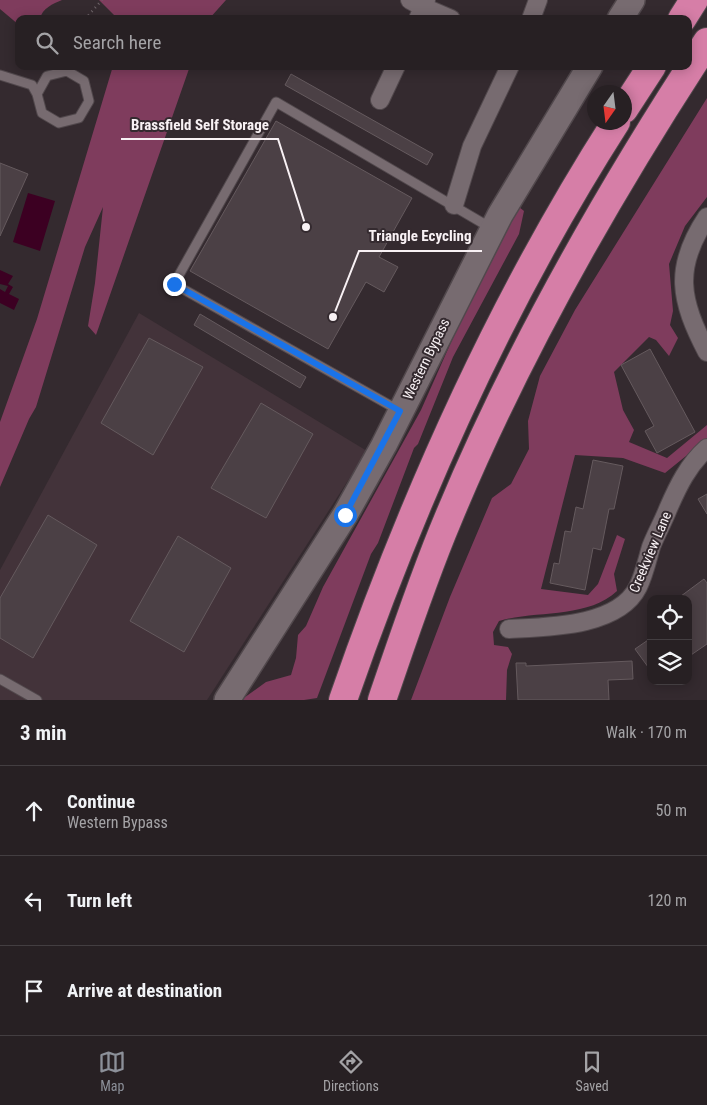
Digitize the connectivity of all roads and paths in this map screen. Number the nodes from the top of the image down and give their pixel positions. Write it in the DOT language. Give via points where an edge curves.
graph roads {
  1 [pos="102,0"];
  2 [pos="538,0"];
  3 [pos="632,0"];
  4 [pos="694,0"];
  5 [pos="419,6"];
  6 [pos="89,15"];
  7 [pos="441,15"];
  8 [pos="532,15"];
  9 [pos="623,15"];
  10 [pos="685,15"];
  11 [pos="707,42"];
  12 [pos="692,67"];
  13 [pos="64,70"];
  14 [pos="68,70"];
  15 [pos="394,70"];
  16 [pos="508,70"];
  17 [pos="588,70"];
  18 [pos="649,70"];
  19 [pos="690,70"];
  20 [pos="0,75"];
  21 [pos="37,94"];
  22 [pos="632,97"];
  23 [pos="380,100"];
  24 [pos="611,130"];
  25 [pos="454,206"];
  26 [pos="707,216"];
  27 [pos="493,228"];
  28 [pos="707,352"];
  29 [pos="400,411"];
  30 [pos="707,448"];
  31 [pos="508,629"];
  32 [pos="0,679"];
  33 [pos="37,700"];
  34 [pos="227,700"];
  35 [pos="343,700"];
  36 [pos="382,700"];
  1 -- 6 [label="path"];
  2 -- 8 [label="street"];
  3 -- 9 [label="street"];
  4 -- 10 [label="highway"];
  5 -- 7 [label="street"];
  11 -- 12 [label="highway"];
  13 -- 21 [label="lane" via="47,76"];
  14 -- 21 [label="lane" via="84,82 89,101 79,118 59,123 42,113"];
  15 -- 23 [label="street"];
  16 -- 25 [label="street" via="472,146"];
  17 -- 27 [label="street, Western Bypass"];
  18 -- 22 [label="highway"];
  19 -- 36 [label="highway" via="592,230 513,378 444,528"];
  20 -- 21 [label="lane" via="32,85"];
  24 -- 35 [label="highway" via="555,222 460,405 397,551"];
  25 -- 27 [label="lane"];
  25 -- 29 [label="lane" via="276,102 174,284"];
  26 -- 28 [label="street" via="694,237 684,276 690,320"];
  27 -- 29 [label="street, Western Bypass"];
  29 -- 34 [label="street, Western Bypass" via="345,515"];
  30 -- 31 [label="street, Creekview Lane" via="677,488 637,589 629,600 613,611 585,621"];
  32 -- 33 [label="lane"];
}
